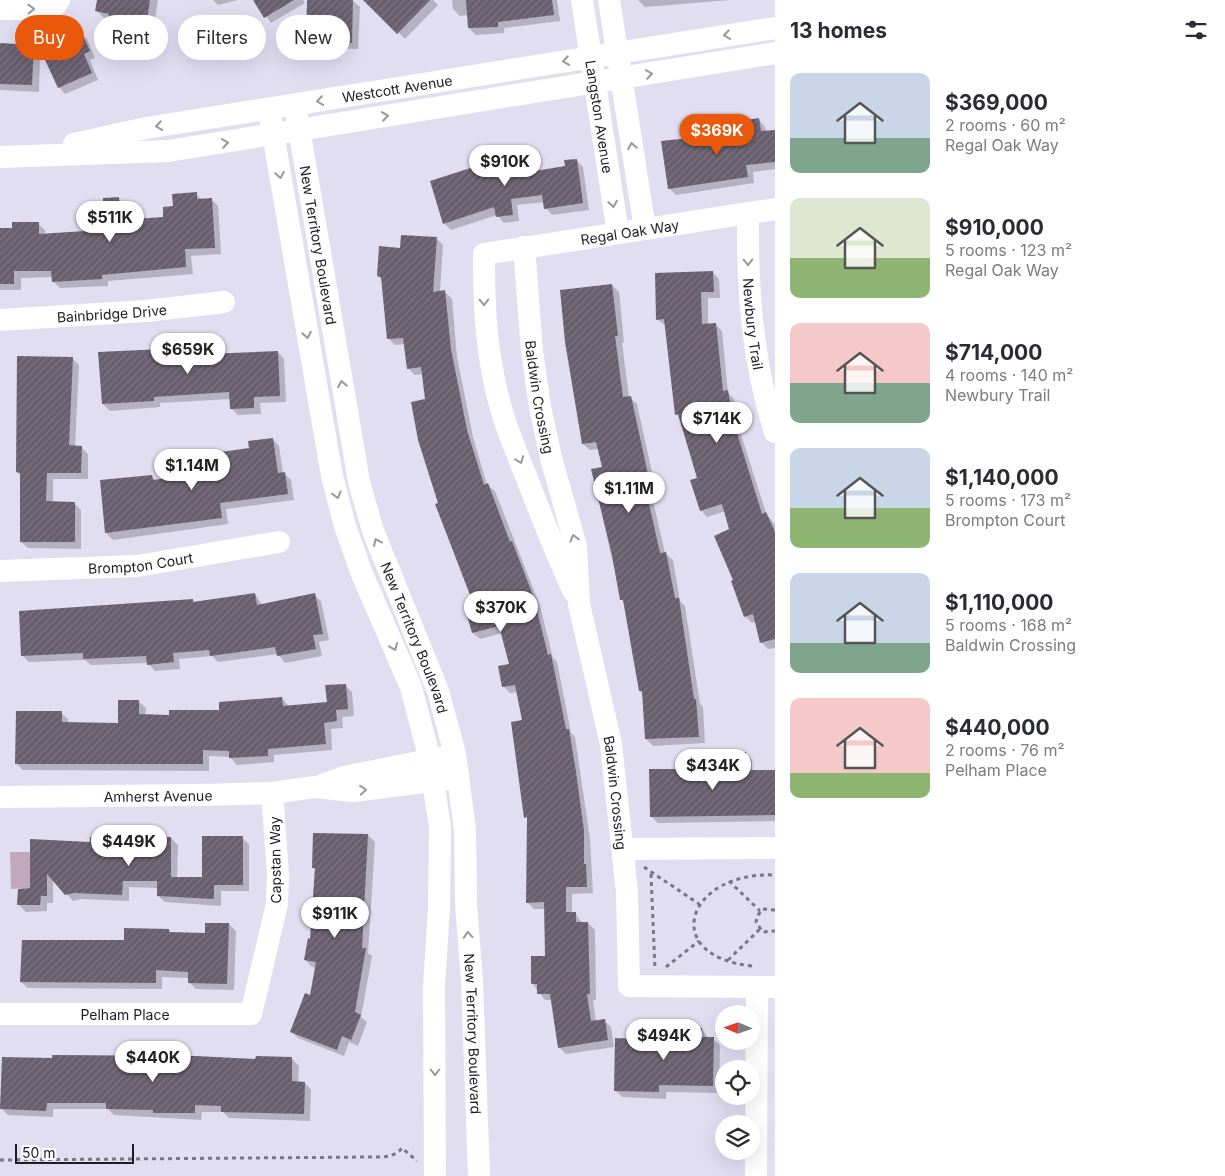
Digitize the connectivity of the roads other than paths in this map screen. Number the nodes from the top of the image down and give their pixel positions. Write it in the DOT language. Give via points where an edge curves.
graph roads {
  1 [pos="58,0"];
  2 [pos="582,0"];
  3 [pos="609,0"];
  4 [pos="0,9"];
  5 [pos="775,28"];
  6 [pos="618,53"];
  7 [pos="775,53"];
  8 [pos="592,57"];
  9 [pos="621,78"];
  10 [pos="595,82"];
  11 [pos="295,105"];
  12 [pos="268,110"];
  13 [pos="299,130"];
  14 [pos="273,136"];
  15 [pos="10,156"];
  16 [pos="775,209"];
  17 [pos="748,213"];
  18 [pos="645,229"];
  19 [pos="618,233"];
  20 [pos="524,248"];
  21 [pos="484,254"];
  22 [pos="224,302"];
  23 [pos="0,320"];
  24 [pos="775,432"];
  25 [pos="279,542"];
  26 [pos="0,571"];
  27 [pos="579,604"];
  28 [pos="455,754"];
  29 [pos="432,770"];
  30 [pos="458,776"];
  31 [pos="272,792"];
  32 [pos="0,797"];
  33 [pos="775,848"];
  34 [pos="624,849"];
  35 [pos="762,980"];
  36 [pos="0,1014"];
  37 [pos="251,1014"];
  38 [pos="434,1176"];
  39 [pos="479,1176"];
  40 [pos="756,1176"];
  4 -- 1 [label="street, one-way" via="47,9 55,6"];
  2 -- 8 [label="street, Langston Avenue"];
  3 -- 6 [label="street, Langston Avenue"];
  5 -- 6 [label="street, Westcott Avenue, one-way"];
  6 -- 8 [label="street, Westcott Avenue"];
  6 -- 9 [label="street, Langston Avenue"];
  9 -- 7 [label="street, Westcott Avenue, one-way"];
  8 -- 10 [label="street, Langston Avenue"];
  8 -- 11 [label="street, Westcott Avenue, one-way"];
  9 -- 10 [label="street, Westcott Avenue"];
  18 -- 9 [label="street, Langston Avenue, one-way"];
  13 -- 10 [label="street, Westcott Avenue, one-way"];
  10 -- 19 [label="street, Langston Avenue, one-way"];
  11 -- 12 [label="street, Westcott Avenue"];
  11 -- 13 [label="street, New Territory Boulevard"];
  12 -- 14 [label="street, New Territory Boulevard"];
  12 -- 15 [label="street, Westcott Avenue, one-way" via="146,128"];
  13 -- 14 [label="street, Westcott Avenue"];
  28 -- 13 [label="street, New Territory Boulevard, one-way" via="438,691 373,531 359,482"];
  15 -- 14 [label="street, Westcott Avenue, one-way" via="168,151"];
  14 -- 29 [label="street, New Territory Boulevard, one-way" via="332,476 362,574 411,687"];
  16 -- 17 [label="street, Regal Oak Way"];
  17 -- 18 [label="street, Regal Oak Way"];
  17 -- 24 [label="street, Newbury Trail, one-way" via="750,306 758,362"];
  18 -- 19 [label="street, Regal Oak Way"];
  19 -- 20 [label="street, Regal Oak Way"];
  20 -- 21 [label="street, Regal Oak Way"];
  27 -- 20 [label="street, Baldwin Crossing, one-way" via="576,546 540,407"];
  21 -- 27 [label="street, Baldwin Crossing, one-way" via="488,342 504,420 554,550"];
  22 -- 23 [label="street, Bainbridge Drive" via="146,311"];
  25 -- 26 [label="street, Brompton Court" via="137,566"];
  27 -- 34 [label="street, Baldwin Crossing" via="611,744"];
  28 -- 29 [label="street, Amherst Avenue"];
  28 -- 30 [label="street, New Territory Boulevard"];
  29 -- 30 [label="street, Amherst Avenue"];
  29 -- 31 [label="street, Amherst Avenue" via="344,777 315,787"];
  29 -- 38 [label="street, New Territory Boulevard, one-way" via="440,827 434,986"];
  39 -- 30 [label="street, New Territory Boulevard, one-way" via="465,830"];
  31 -- 32 [label="street, Amherst Avenue" via="198,796"];
  31 -- 37 [label="street, Capstan Way" via="277,904"];
  33 -- 34 [label="street"];
  34 -- 35 [label="street, Baldwin Crossing" via="628,986"];
  35 -- 40 [label="street"];
  36 -- 37 [label="street, Pelham Place"];
}
